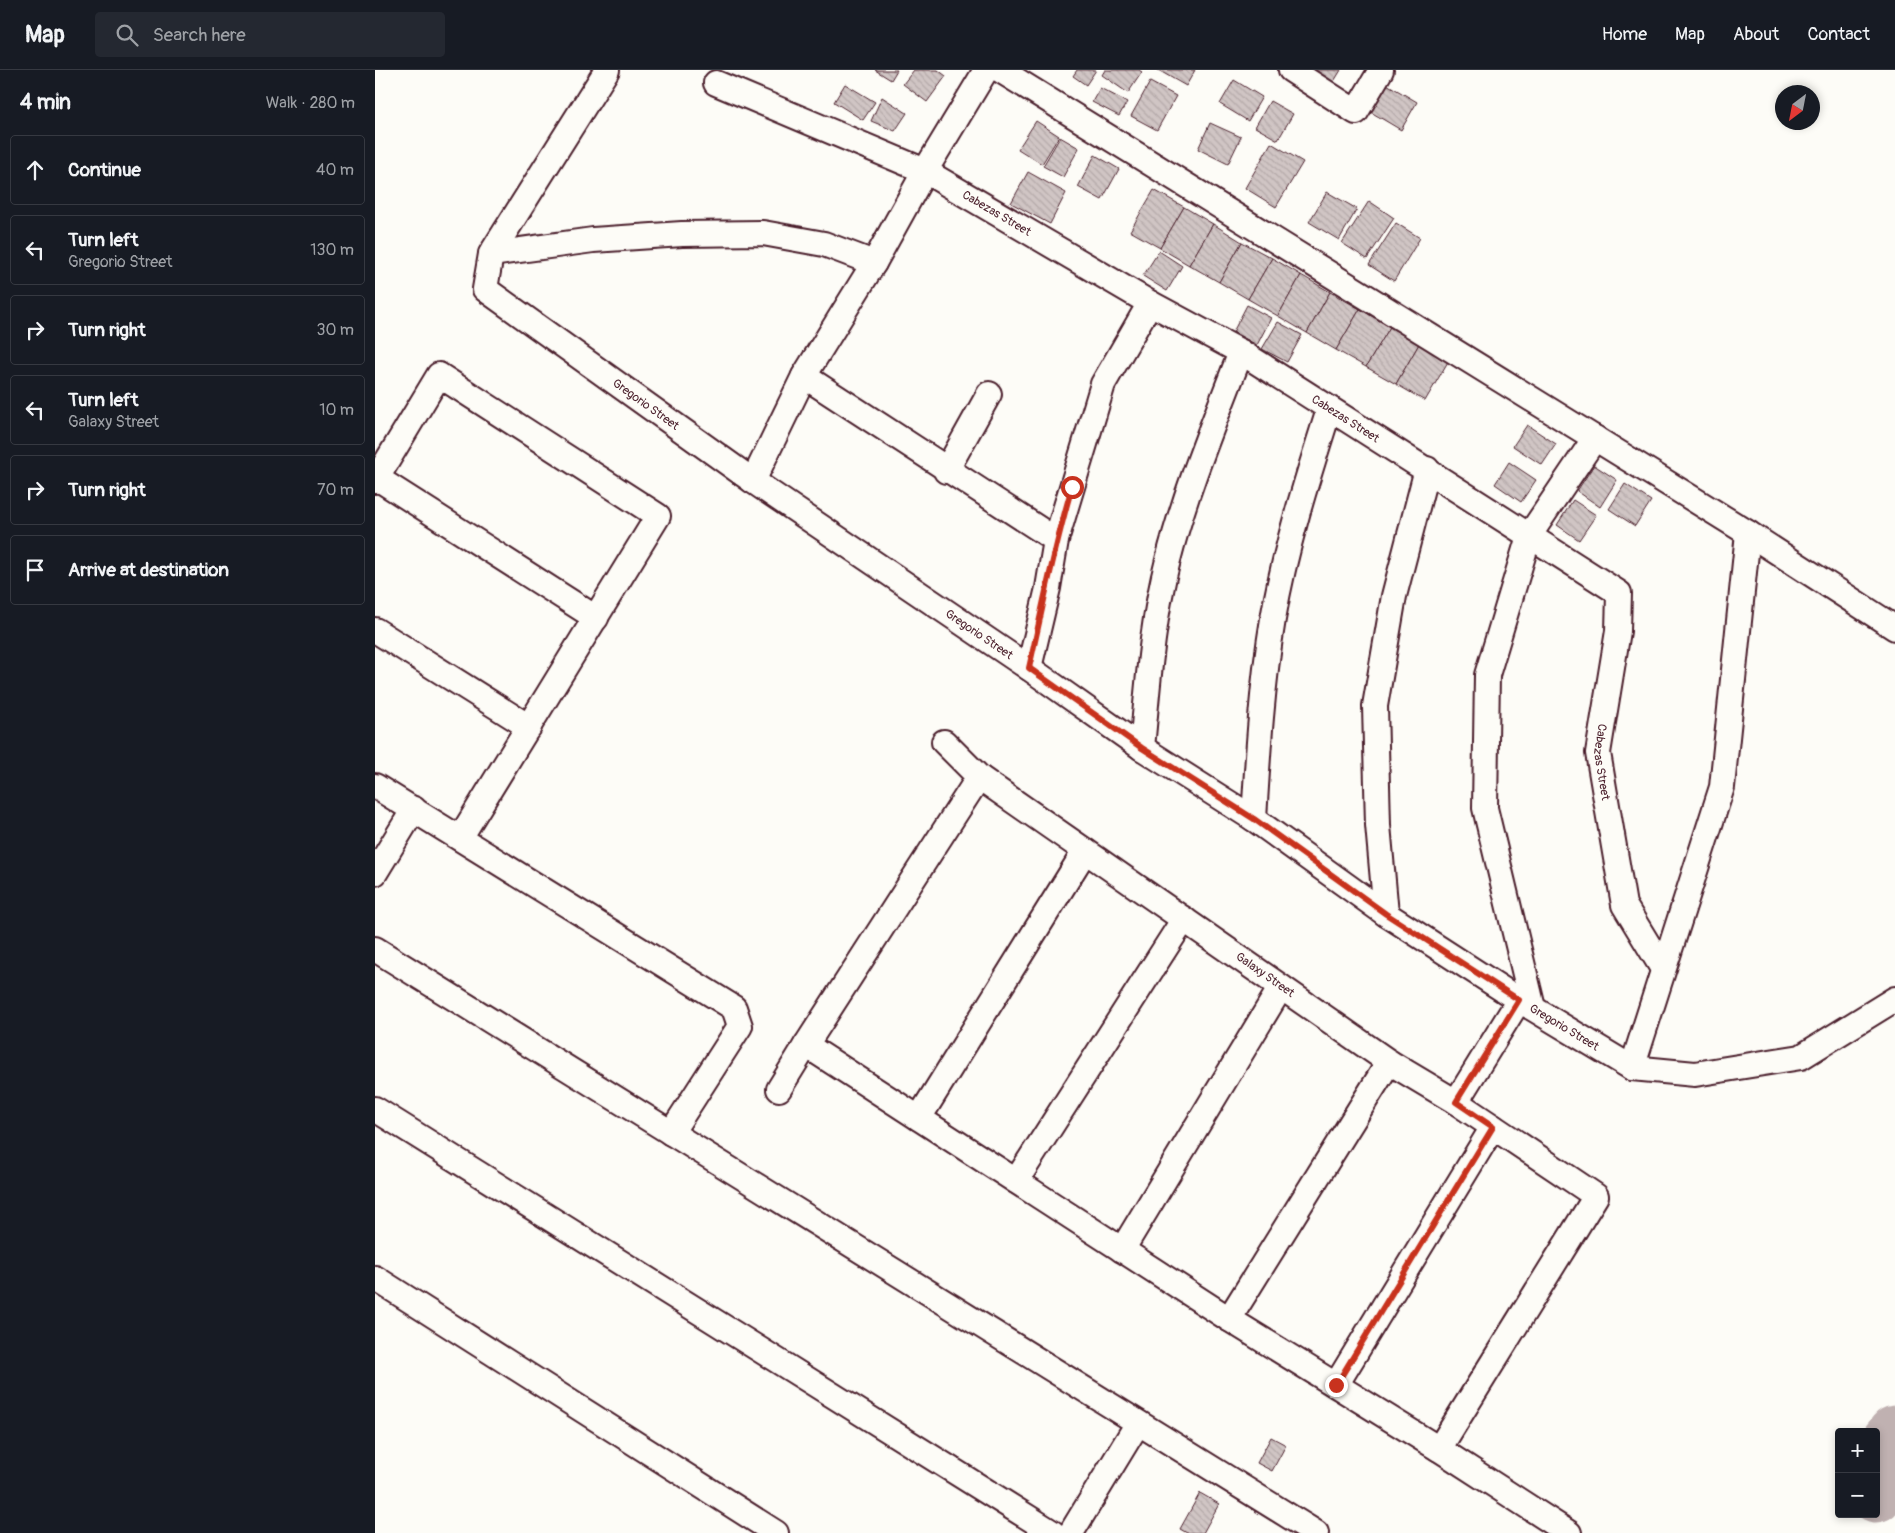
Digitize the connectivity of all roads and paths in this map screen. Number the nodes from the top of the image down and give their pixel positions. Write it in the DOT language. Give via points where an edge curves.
graph roads {
  1 [pos="607,70"];
  2 [pos="986,70"];
  3 [pos="1000,70"];
  4 [pos="1291,70"];
  5 [pos="1381,70"];
  6 [pos="716,83"];
  7 [pos="925,171"];
  8 [pos="491,254"];
  9 [pos="874,263"];
  10 [pos="1150,303"];
  11 [pos="1241,352"];
  12 [pos="804,376"];
  13 [pos="989,394"];
  14 [pos="1329,410"];
  15 [pos="1595,438"];
  16 [pos="1427,469"];
  17 [pos="946,471"];
  18 [pos="376,479"];
  19 [pos="753,481"];
  20 [pos="1748,533"];
  21 [pos="1529,536"];
  22 [pos="1055,540"];
  23 [pos="596,618"];
  24 [pos="1895,628"];
  25 [pos="375,630"];
  26 [pos="1029,668"];
  27 [pos="529,727"];
  28 [pos="944,742"];
  29 [pos="1142,748"];
  30 [pos="979,777"];
  31 [pos="375,786"];
  32 [pos="414,809"];
  33 [pos="1254,819"];
  34 [pos="460,838"];
  35 [pos="1085,851"];
  36 [pos="375,873"];
  37 [pos="1386,914"];
  38 [pos="1184,919"];
  39 [pos="375,949"];
  40 [pos="1663,969"];
  41 [pos="1281,987"];
  42 [pos="1895,999"];
  43 [pos="1526,1004"];
  44 [pos="806,1045"];
  45 [pos="1389,1062"];
  46 [pos="1632,1068"];
  47 [pos="779,1089"];
  48 [pos="1456,1102"];
  49 [pos="375,1109"];
  50 [pos="919,1118"];
  51 [pos="1493,1127"];
  52 [pos="671,1133"];
  53 [pos="1016,1181"];
  54 [pos="1122,1250"];
  55 [pos="375,1278"];
  56 [pos="1229,1319"];
  57 [pos="1336,1385"];
  58 [pos="1138,1423"];
  59 [pos="1439,1448"];
  60 [pos="776,1533"];
  61 [pos="1053,1533"];
  62 [pos="1071,1533"];
  63 [pos="1316,1533"];
  64 [pos="1569,1533"];
  1 -- 8 [label="street"];
  2 -- 7 [label="street"];
  3 -- 15 [label="street"];
  4 -- 5 [label="street" via="1356,112"];
  6 -- 7 [label="street, Cabezas Street"];
  7 -- 9 [label="street"];
  7 -- 10 [label="street, Cabezas Street"];
  8 -- 9 [label="street" via="593,240 763,233 824,244"];
  8 -- 19 [label="street, Gregorio Street" via="485,289"];
  9 -- 12 [label="street"];
  10 -- 11 [label="street, Cabezas Street"];
  10 -- 22 [label="street" via="1103,384"];
  11 -- 14 [label="street, Cabezas Street"];
  11 -- 29 [label="street" via="1202,455 1168,560 1151,654"];
  12 -- 17 [label="street"];
  12 -- 19 [label="street"];
  13 -- 17 [label="street"];
  14 -- 16 [label="street, Cabezas Street"];
  14 -- 33 [label="street" via="1297,514 1273,618 1261,716"];
  15 -- 20 [label="street"];
  15 -- 21 [label="street"];
  16 -- 21 [label="street, Cabezas Street"];
  16 -- 37 [label="street" via="1395,596 1375,706 1378,824"];
  17 -- 22 [label="street"];
  18 -- 23 [label="street"];
  18 -- 23 [label="street" via="439,375 657,516"];
  19 -- 26 [label="street, Gregorio Street"];
  20 -- 24 [label="street"];
  20 -- 40 [label="street" via="1722,787"];
  21 -- 40 [label="street, Cabezas Street" via="1619,593 1617,631 1597,753 1624,904"];
  21 -- 43 [label="street" via="1487,675 1485,808"];
  22 -- 26 [label="street" via="1048,588"];
  23 -- 27 [label="street"];
  25 -- 27 [label="street"];
  26 -- 29 [label="street, Gregorio Street"];
  27 -- 34 [label="street"];
  28 -- 30 [label="street, Galaxy Street"];
  29 -- 33 [label="street, Gregorio Street"];
  30 -- 35 [label="street, Galaxy Street"];
  30 -- 44 [label="street"];
  31 -- 32 [label="street"];
  32 -- 34 [label="street"];
  32 -- 36 [label="street"];
  33 -- 37 [label="street, Gregorio Street"];
  34 -- 52 [label="street" via="734,1008 739,1026"];
  35 -- 38 [label="street, Galaxy Street"];
  35 -- 50 [label="street"];
  37 -- 43 [label="street, Gregorio Street"];
  38 -- 41 [label="street, Galaxy Street"];
  38 -- 53 [label="street"];
  39 -- 52 [label="street"];
  40 -- 46 [label="street"];
  41 -- 45 [label="street, Galaxy Street"];
  41 -- 54 [label="street"];
  42 -- 46 [label="street" via="1801,1056 1695,1074"];
  43 -- 46 [label="street, Gregorio Street"];
  43 -- 48 [label="street"];
  44 -- 47 [label="street"];
  44 -- 50 [label="street"];
  45 -- 48 [label="street, Galaxy Street"];
  45 -- 56 [label="street"];
  48 -- 51 [label="street, Galaxy Street"];
  49 -- 61 [label="street"];
  50 -- 53 [label="street"];
  51 -- 57 [label="street"];
  51 -- 59 [label="street, Galaxy Street" via="1595,1196"];
  52 -- 58 [label="street"];
  53 -- 54 [label="street"];
  54 -- 56 [label="street"];
  55 -- 60 [label="street"];
  56 -- 57 [label="street"];
  57 -- 59 [label="street"];
  58 -- 62 [label="street"];
  58 -- 63 [label="street"];
  59 -- 64 [label="street"];
}
